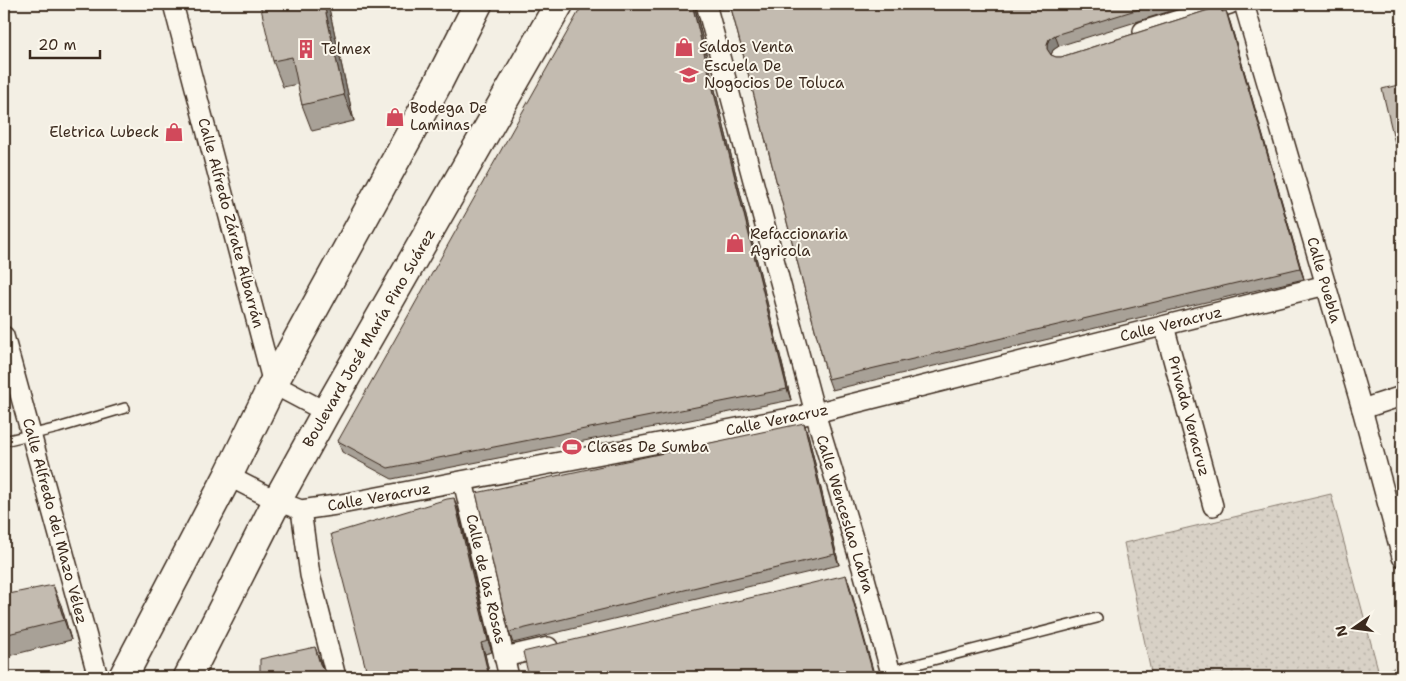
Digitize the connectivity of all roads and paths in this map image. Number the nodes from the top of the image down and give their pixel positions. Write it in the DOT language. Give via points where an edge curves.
graph roads {
  1 [pos="173,4"];
  2 [pos="478,4"];
  3 [pos="559,4"];
  4 [pos="706,4"];
  5 [pos="1230,4"];
  6 [pos="1244,4"];
  7 [pos="1127,36"];
  8 [pos="1326,285"];
  9 [pos="1164,326"];
  10 [pos="4,336"];
  11 [pos="273,384"];
  12 [pos="1402,396"];
  13 [pos="125,408"];
  14 [pos="1362,409"];
  15 [pos="326,412"];
  16 [pos="814,413"];
  17 [pos="31,435"];
  18 [pos="4,441"];
  19 [pos="228,476"];
  20 [pos="463,481"];
  21 [pos="289,505"];
  22 [pos="1213,506"];
  23 [pos="1402,557"];
  24 [pos="863,571"];
  25 [pos="843,576"];
  26 [pos="1097,618"];
  27 [pos="562,644"];
  28 [pos="504,658"];
  29 [pos="891,674"];
  30 [pos="98,677"];
  31 [pos="123,677"];
  32 [pos="188,677"];
  33 [pos="336,677"];
  34 [pos="509,677"];
  1 -- 11 [label="street, Calle Alfredo Zárate Albarrán"];
  2 -- 11 [label="highway" via="438,84"];
  3 -- 15 [label="highway, Boulevard José María Pino Suárez"];
  4 -- 16 [label="street, Calle Wenceslao Labra"];
  5 -- 7 [label="street"];
  6 -- 8 [label="street, Calle Puebla"];
  8 -- 9 [label="street, Calle Veracruz"];
  8 -- 14 [label="street, Calle Puebla"];
  9 -- 16 [label="street, Calle Veracruz"];
  9 -- 22 [label="street, Privada Veracruz"];
  10 -- 17 [label="street, Calle Alfredo del Mazo Vélez"];
  11 -- 15 [label="street"];
  11 -- 19 [label="highway"];
  12 -- 14 [label="street"];
  13 -- 17 [label="lane"];
  14 -- 23 [label="street, Calle Puebla"];
  15 -- 21 [label="highway, Boulevard José María Pino Suárez"];
  16 -- 20 [label="street, Calle Veracruz"];
  16 -- 24 [label="street, Calle Wenceslao Labra"];
  17 -- 18 [label="lane"];
  17 -- 30 [label="street, Calle Alfredo del Mazo Vélez"];
  19 -- 21 [label="street"];
  19 -- 31 [label="highway"];
  20 -- 21 [label="street, Calle Veracruz" via="336,505"];
  20 -- 28 [label="street, Calle de las Rosas"];
  21 -- 32 [label="highway, Boulevard José María Pino Suárez"];
  21 -- 33 [label="street"];
  24 -- 25 [label="street"];
  24 -- 29 [label="street, Calle Wenceslao Labra"];
  26 -- 29 [label="lane"];
  27 -- 28 [label="street"];
  28 -- 34 [label="street, Calle de las Rosas"];
}
